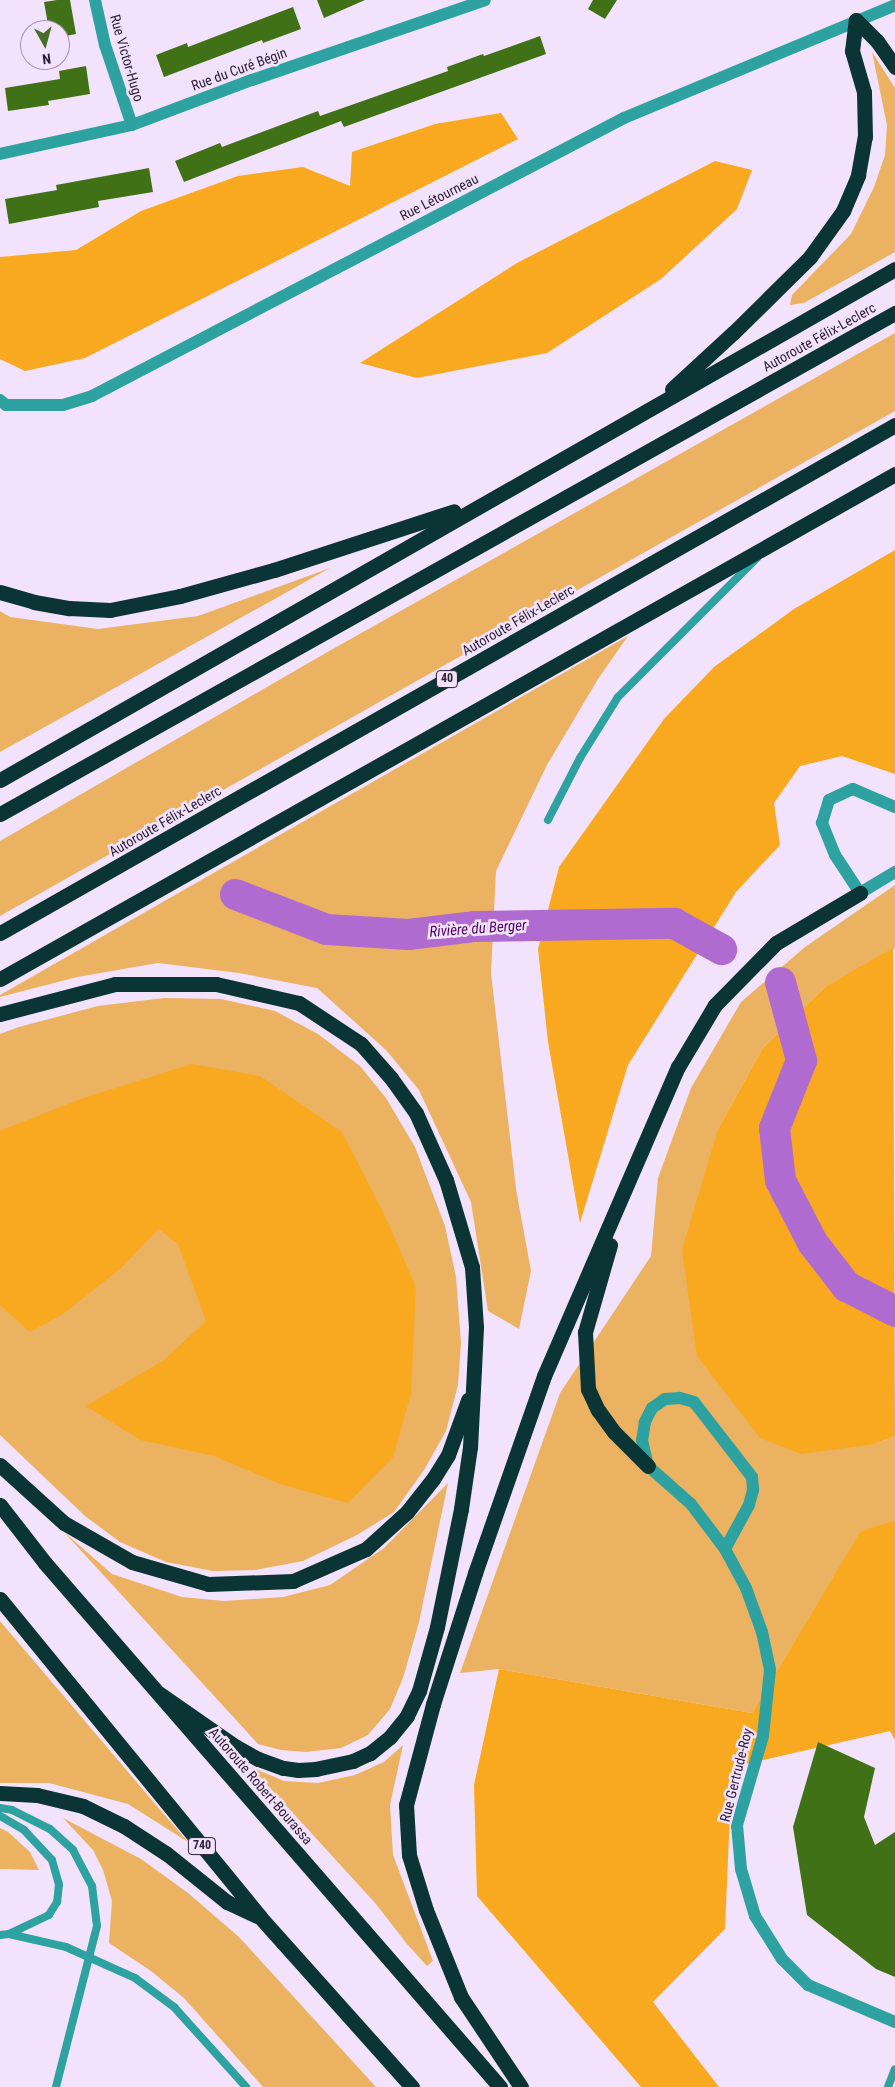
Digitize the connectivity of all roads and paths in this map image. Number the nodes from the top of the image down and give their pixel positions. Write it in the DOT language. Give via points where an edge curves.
graph roads {
  1 [pos="95,0"];
  2 [pos="485,0"];
  3 [pos="895,5"];
  4 [pos="856,20"];
  5 [pos="895,67"];
  6 [pos="132,125"];
  7 [pos="0,154"];
  8 [pos="895,269"];
  9 [pos="895,313"];
  10 [pos="0,400"];
  11 [pos="651,408"];
  12 [pos="895,425"];
  13 [pos="891,476"];
  14 [pos="484,502"];
  15 [pos="773,542"];
  16 [pos="0,592"];
  17 [pos="0,780"];
  18 [pos="895,807"];
  19 [pos="0,814"];
  20 [pos="548,820"];
  21 [pos="895,872"];
  22 [pos="860,893"];
  23 [pos="0,933"];
  24 [pos="0,979"];
  25 [pos="0,1014"];
  26 [pos="636,1165"];
  27 [pos="473,1385"];
  28 [pos="0,1465"];
  29 [pos="648,1466"];
  30 [pos="0,1506"];
  31 [pos="725,1549"];
  32 [pos="0,1599"];
  33 [pos="160,1694"];
  34 [pos="0,1794"];
  35 [pos="0,1808"];
  36 [pos="0,1816"];
  37 [pos="260,1917"];
  38 [pos="10,1934"];
  39 [pos="0,1935"];
  40 [pos="90,1957"];
  41 [pos="895,2022"];
  42 [pos="895,2069"];
  43 [pos="56,2087"];
  44 [pos="246,2087"];
  45 [pos="412,2087"];
  46 [pos="500,2087"];
  47 [pos="521,2087"];
  48 [pos="888,2087"];
  1 -- 6 [label="street, Rue Victor-Hugo" via="105,45"];
  2 -- 6 [label="street, Rue du Curé Bégin"];
  3 -- 4 [label="street, Rue Létourneau"];
  4 -- 5 [label="highway" via="877,41"];
  4 -- 10 [label="street, Rue Létourneau" via="624,118 92,396 63,405 6,405"];
  4 -- 11 [label="highway" via="852,51 864,92 865,137 858,175 843,212 810,257"];
  6 -- 7 [label="street, Rue du Curé Bégin"];
  8 -- 11 [label="highway"];
  9 -- 19 [label="highway, Autoroute Félix-Leclerc"];
  11 -- 14 [label="highway"];
  12 -- 23 [label="highway, Autoroute Félix-Leclerc / 40"];
  13 -- 15 [label="highway"];
  14 -- 16 [label="highway" via="274,570 180,596 110,610 51,605"];
  14 -- 17 [label="highway"];
  15 -- 20 [label="lane" via="618,697 580,758"];
  15 -- 24 [label="highway"];
  18 -- 22 [label="street" via="853,789 829,800 822,823 835,855"];
  21 -- 22 [label="street"];
  22 -- 26 [label="highway" via="776,943 715,1005 678,1067"];
  25 -- 27 [label="highway" via="115,984 216,984 299,1003 361,1044 391,1078 416,1114 446,1180 472,1267 476,1327"];
  26 -- 29 [label="highway" via="585,1332 588,1389 614,1432"];
  26 -- 47 [label="highway" via="544,1376 439,1685 406,1805 409,1855 450,1971 461,1997"];
  27 -- 28 [label="highway" via="448,1455 407,1512 366,1549 293,1581 208,1584 132,1562 64,1523"];
  27 -- 33 [label="highway" via="470,1447 461,1509 437,1627 419,1691 407,1716 390,1737 370,1753 345,1764 316,1769 283,1768 236,1747"];
  29 -- 31 [label="street, Rue Gertrude-Roy" via="691,1504"];
  29 -- 31 [label="street" via="642,1440 645,1422 652,1408 666,1399 694,1402 752,1477 754,1490 750,1505"];
  30 -- 33 [label="highway, Autoroute Robert-Bourassa" via="45,1563"];
  31 -- 41 [label="street, Rue Gertrude-Roy" via="746,1588 762,1632 770,1670 763,1736 737,1825 741,1869 755,1916 782,1959 808,1985"];
  32 -- 37 [label="highway, 740"];
  33 -- 46 [label="highway, Autoroute Robert-Bourassa"];
  34 -- 37 [label="highway" via="37,1795 83,1806 124,1826 167,1854 227,1902"];
  35 -- 40 [label="lane" via="12,1810 50,1829 72,1850 92,1886 95,1902 97,1926"];
  36 -- 38 [label="lane" via="24,1830 52,1860 59,1884 58,1902 49,1915"];
  37 -- 45 [label="highway, 740"];
  38 -- 39 [label="lane"];
  38 -- 40 [label="lane" via="66,1947"];
  40 -- 43 [label="lane"];
  40 -- 44 [label="lane" via="135,1978 174,2008"];
  42 -- 48 [label="lane"];
}
